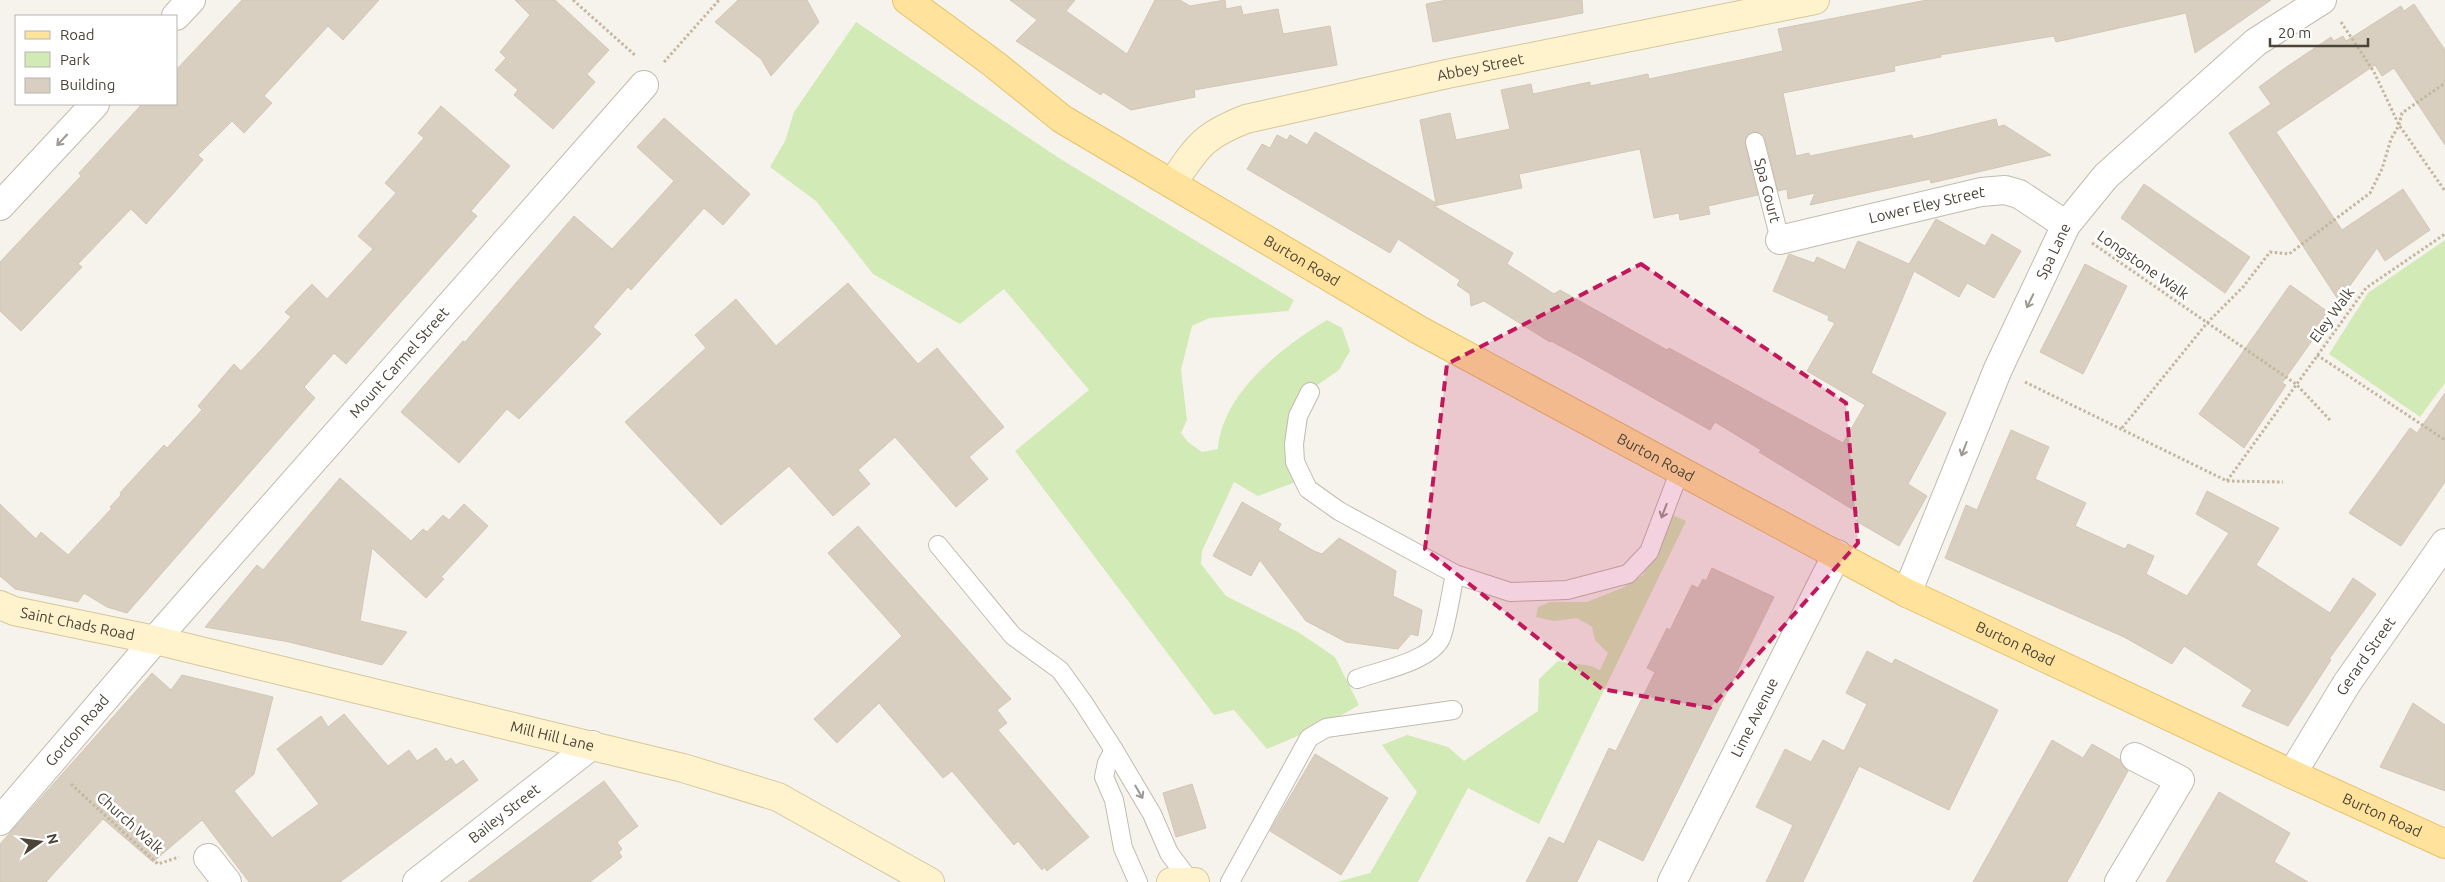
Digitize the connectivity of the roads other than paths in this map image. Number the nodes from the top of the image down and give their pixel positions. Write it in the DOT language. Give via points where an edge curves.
graph roads {
  1 [pos="190,0"];
  2 [pos="907,0"];
  3 [pos="1815,0"];
  4 [pos="2330,8"];
  5 [pos="177,15"];
  6 [pos="644,85"];
  7 [pos="94,105"];
  8 [pos="1755,142"];
  9 [pos="1172,184"];
  10 [pos="0,206"];
  11 [pos="2066,225"];
  12 [pos="1780,240"];
  13 [pos="1310,392"];
  14 [pos="1680,470"];
  15 [pos="2445,543"];
  16 [pos="938,545"];
  17 [pos="1837,554"];
  18 [pos="1454,574"];
  19 [pos="1907,593"];
  20 [pos="0,605"];
  21 [pos="155,640"];
  22 [pos="1357,679"];
  23 [pos="1453,710"];
  24 [pos="592,745"];
  25 [pos="1114,750"];
  26 [pos="2135,756"];
  27 [pos="2292,774"];
  28 [pos="0,821"];
  29 [pos="2445,844"];
  30 [pos="208,858"];
  31 [pos="226,882"];
  32 [pos="417,882"];
  33 [pos="930,882"];
  34 [pos="1138,882"];
  35 [pos="1185,882"];
  36 [pos="1230,882"];
  37 [pos="1672,882"];
  38 [pos="2119,882"];
  1 -- 5 [label="street"];
  2 -- 9 [label="main road, Burton Road" via="1062,119"];
  3 -- 9 [label="street, Abbey Street" via="1447,74 1246,119 1221,129 1199,145"];
  4 -- 11 [label="street, Spa Lane" via="2249,48 2106,176"];
  6 -- 21 [label="street, Mount Carmel Street"];
  7 -- 10 [label="street, one-way"];
  8 -- 12 [label="lane, Spa Court"];
  9 -- 14 [label="main road, Burton Road" via="1419,330"];
  11 -- 12 [label="street, Lower Eley Street" via="2019,194 2005,190 1981,192"];
  11 -- 19 [label="street, Spa Lane, one-way" via="1998,368"];
  13 -- 18 [label="lane" via="1298,416 1294,444 1295,462 1308,489 1339,511"];
  14 -- 17 [label="main road, Burton Road"];
  14 -- 18 [label="lane, one-way" via="1649,552 1628,574 1568,590 1510,592"];
  15 -- 27 [label="street, Gerard Street" via="2347,683"];
  16 -- 25 [label="lane" via="1013,636 1060,670"];
  17 -- 19 [label="main road, Burton Road"];
  17 -- 37 [label="street, Lime Avenue"];
  18 -- 22 [label="lane" via="1441,637 1434,648 1422,656"];
  19 -- 27 [label="main road, Burton Road"];
  20 -- 21 [label="street, Saint Chads Road" via="14,611"];
  21 -- 24 [label="street, Mill Hill Lane"];
  21 -- 28 [label="street, Gordon Road"];
  23 -- 36 [label="lane" via="1326,728 1310,738"];
  24 -- 32 [label="street, Bailey Street"];
  24 -- 33 [label="street, Mill Hill Lane" via="778,797"];
  25 -- 34 [label="lane" via="1104,777 1114,800 1123,848"];
  25 -- 35 [label="lane, one-way" via="1152,814"];
  26 -- 38 [label="street" via="2180,780"];
  27 -- 29 [label="main road, Burton Road"];
  30 -- 31 [label="street"];
}
